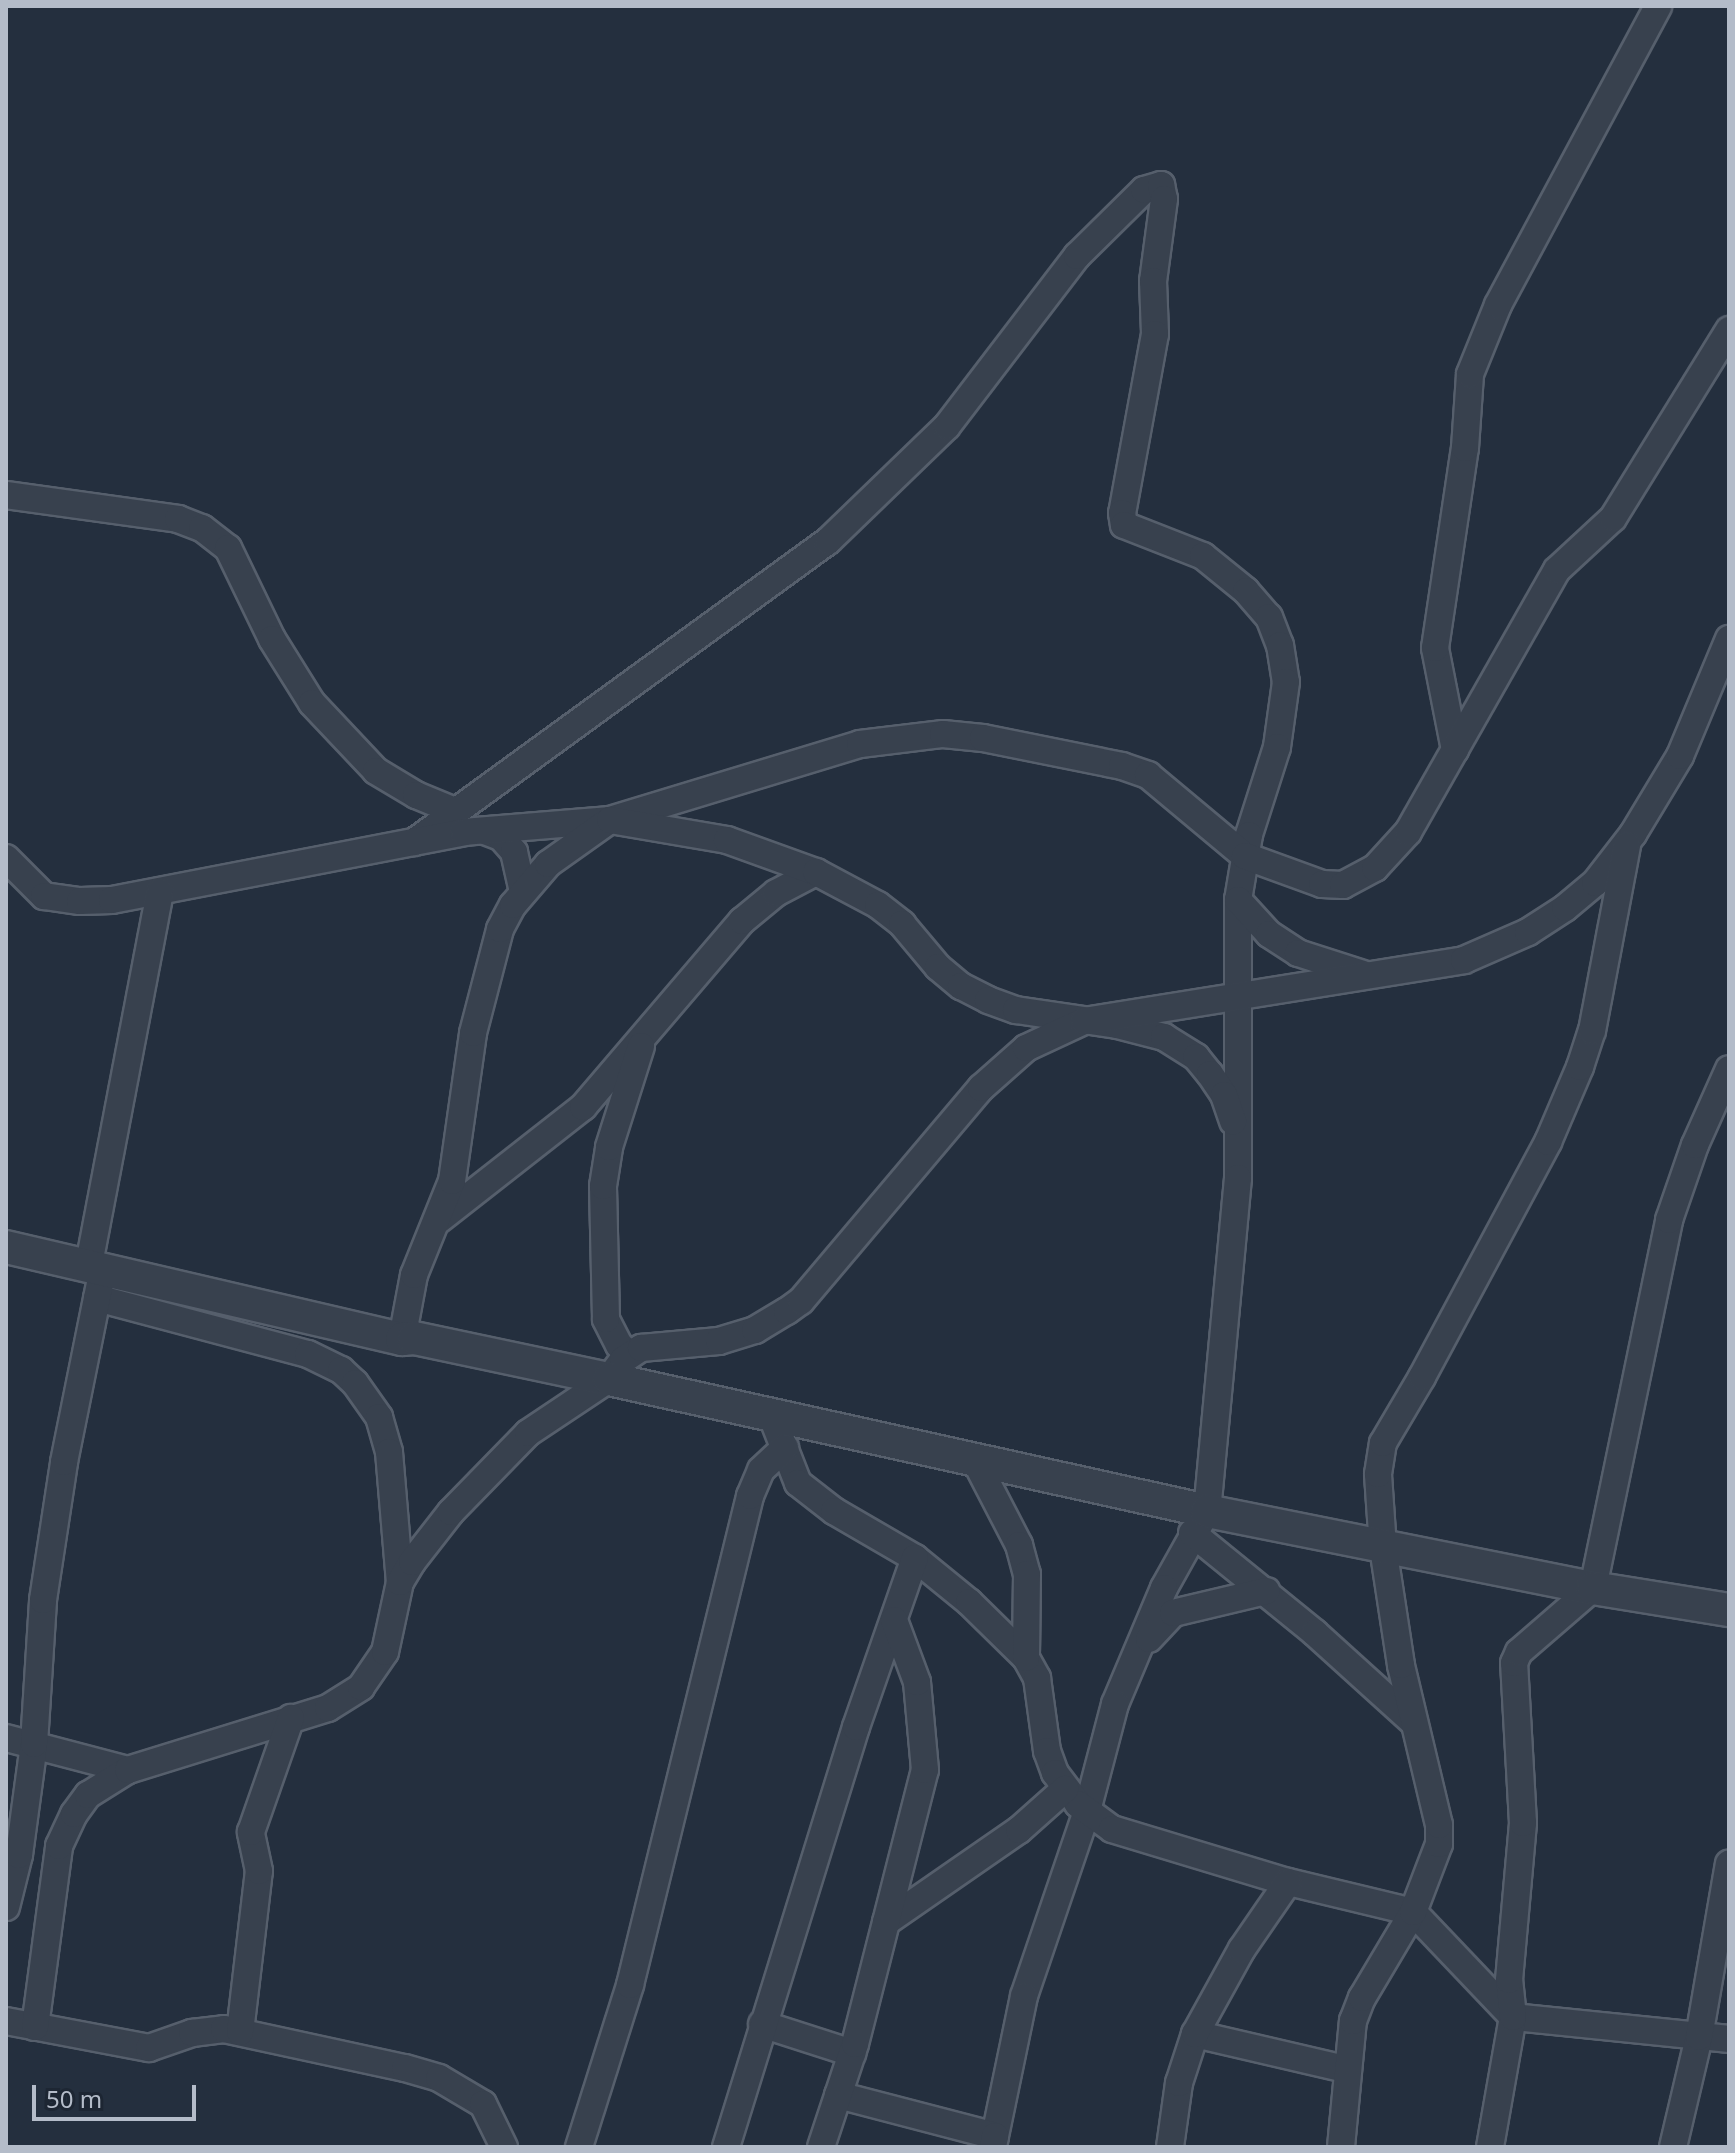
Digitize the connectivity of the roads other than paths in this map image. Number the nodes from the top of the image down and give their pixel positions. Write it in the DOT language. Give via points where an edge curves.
graph roads {
  1 [pos="1658,6"];
  2 [pos="1729,330"];
  3 [pos="6,495"];
  4 [pos="1729,642"];
  5 [pos="1455,750"];
  6 [pos="455,811"];
  7 [pos="610,820"];
  8 [pos="485,831"];
  9 [pos="1627,841"];
  10 [pos="414,842"];
  11 [pos="1245,856"];
  12 [pos="6,858"];
  13 [pos="816,872"];
  14 [pos="160,892"];
  15 [pos="523,892"];
  16 [pos="1238,900"];
  17 [pos="1370,976"];
  18 [pos="1240,998"];
  19 [pos="1084,1021"];
  20 [pos="646,1031"];
  21 [pos="1729,1069"];
  22 [pos="1239,1149"];
  23 [pos="437,1221"];
  24 [pos="6,1247"];
  25 [pos="96,1277"];
  26 [pos="402,1339"];
  27 [pos="630,1354"];
  28 [pos="609,1379"];
  29 [pos="771,1414"];
  30 [pos="785,1448"];
  31 [pos="975,1460"];
  32 [pos="1199,1522"];
  33 [pos="1383,1548"];
  34 [pos="915,1558"];
  35 [pos="400,1582"];
  36 [pos="1593,1588"];
  37 [pos="1266,1591"];
  38 [pos="1729,1610"];
  39 [pos="894,1620"];
  40 [pos="1026,1658"];
  41 [pos="1129,1669"];
  42 [pos="291,1718"];
  43 [pos="1413,1722"];
  44 [pos="6,1738"];
  45 [pos="34,1744"];
  46 [pos="128,1770"];
  47 [pos="1065,1789"];
  48 [pos="1087,1811"];
  49 [pos="1729,1864"];
  50 [pos="1288,1882"];
  51 [pos="6,1907"];
  52 [pos="1413,1912"];
  53 [pos="886,1922"];
  54 [pos="1513,2017"];
  55 [pos="6,2021"];
  56 [pos="762,2024"];
  57 [pos="35,2027"];
  58 [pos="240,2032"];
  59 [pos="1195,2034"];
  60 [pos="1699,2037"];
  61 [pos="1729,2039"];
  62 [pos="852,2053"];
  63 [pos="1346,2069"];
  64 [pos="838,2095"];
  65 [pos="994,2141"];
  66 [pos="504,2147"];
  67 [pos="579,2147"];
  68 [pos="726,2147"];
  69 [pos="821,2147"];
  70 [pos="1170,2147"];
  71 [pos="1341,2147"];
  72 [pos="1490,2147"];
  73 [pos="1673,2147"];
  1 -- 5 [label="street" via="1505,292 1470,374 1465,448 1435,648"];
  2 -- 5 [label="street" via="1613,518 1557,570"];
  3 -- 6 [label="street" via="178,519 202,528 228,548 290,671 329,722 376,771"];
  4 -- 9 [label="street" via="1680,756"];
  5 -- 11 [label="street" via="1408,832 1375,868 1343,885 1322,884"];
  6 -- 10 [label="street"];
  6 -- 11 [label="street" via="828,541 947,426 1077,256 1144,190 1161,185 1164,199 1153,281 1155,334 1122,513 1124,525 1132,531 1180,546 1225,573 1269,617 1280,645 1286,682 1283,715"];
  7 -- 8 [label="street"];
  7 -- 11 [label="street" via="860,744 943,734 999,741 1148,775"];
  7 -- 13 [label="street" via="727,840"];
  7 -- 15 [label="street" via="548,864"];
  8 -- 10 [label="street"];
  8 -- 15 [label="street" via="501,837 514,852"];
  9 -- 17 [label="street" via="1595,883 1528,932 1464,960"];
  9 -- 33 [label="street" via="1592,1031 1580,1067 1548,1142 1383,1443 1378,1474"];
  10 -- 14 [label="street"];
  11 -- 16 [label="street"];
  12 -- 14 [label="street" via="44,896 80,901"];
  13 -- 19 [label="street" via="878,905 961,986 1016,1010"];
  13 -- 20 [label="street" via="776,893 742,921"];
  14 -- 25 [label="street"];
  15 -- 23 [label="street" via="500,929 492,954 473,1033 452,1181"];
  16 -- 17 [label="street" via="1269,934 1298,953"];
  16 -- 18 [label="street"];
  17 -- 18 [label="street"];
  18 -- 19 [label="street"];
  18 -- 22 [label="street"];
  19 -- 22 [label="street" via="1164,1037 1196,1057 1224,1095"];
  19 -- 27 [label="street" via="1026,1048 995,1073 801,1301 736,1337 641,1348"];
  20 -- 23 [label="street" via="583,1107"];
  20 -- 27 [label="street" via="609,1147 603,1186 606,1319"];
  21 -- 36 [label="street" via="1669,1220"];
  22 -- 32 [label="street"];
  23 -- 26 [label="street" via="414,1275"];
  24 -- 25 [label="street"];
  25 -- 26 [label="street"];
  25 -- 35 [label="street" via="326,1362 355,1383 379,1417 389,1452"];
  25 -- 45 [label="street" via="43,1600"];
  26 -- 28 [label="street"];
  27 -- 28 [label="street"];
  28 -- 29 [label="street"];
  28 -- 35 [label="street" via="499,1459 451,1512"];
  29 -- 30 [label="street"];
  29 -- 31 [label="street"];
  30 -- 34 [label="street" via="804,1488"];
  30 -- 67 [label="street" via="761,1470 750,1496 630,1985"];
  31 -- 32 [label="street"];
  31 -- 40 [label="street" via="1019,1545 1027,1574"];
  32 -- 33 [label="street"];
  32 -- 37 [label="street"];
  32 -- 41 [label="street"];
  33 -- 36 [label="street"];
  33 -- 43 [label="street"];
  34 -- 39 [label="street"];
  34 -- 40 [label="street"];
  35 -- 42 [label="street" via="385,1652 361,1687 328,1708"];
  36 -- 38 [label="street"];
  36 -- 54 [label="street" via="1519,1652 1514,1663 1524,1800 1509,1980"];
  37 -- 41 [label="street" via="1173,1613"];
  37 -- 43 [label="street"];
  39 -- 53 [label="street" via="917,1682 925,1763"];
  39 -- 56 [label="street"];
  40 -- 47 [label="street" via="1037,1678 1050,1762"];
  41 -- 48 [label="street"];
  42 -- 46 [label="street"];
  42 -- 58 [label="street" via="251,1832 259,1871"];
  43 -- 52 [label="street" via="1440,1835"];
  44 -- 45 [label="street"];
  45 -- 46 [label="street"];
  45 -- 51 [label="street" via="19,1855"];
  46 -- 57 [label="street" via="88,1795 59,1846"];
  47 -- 48 [label="street"];
  47 -- 53 [label="street" via="1012,1836"];
  48 -- 50 [label="street" via="1125,1835"];
  48 -- 65 [label="street" via="1024,1996"];
  49 -- 60 [label="street"];
  50 -- 52 [label="street"];
  50 -- 59 [label="street" via="1242,1949"];
  52 -- 54 [label="street"];
  52 -- 63 [label="street" via="1357,2009"];
  53 -- 62 [label="street"];
  54 -- 60 [label="street"];
  54 -- 72 [label="street"];
  55 -- 57 [label="street"];
  56 -- 62 [label="street"];
  56 -- 68 [label="street"];
  57 -- 58 [label="street" via="149,2048 209,2030"];
  58 -- 66 [label="street" via="439,2078 483,2104"];
  59 -- 63 [label="street"];
  59 -- 70 [label="street" via="1179,2083"];
  60 -- 61 [label="street"];
  60 -- 73 [label="street"];
  62 -- 64 [label="street"];
  63 -- 71 [label="street"];
  64 -- 65 [label="street"];
  64 -- 69 [label="street"];
}
